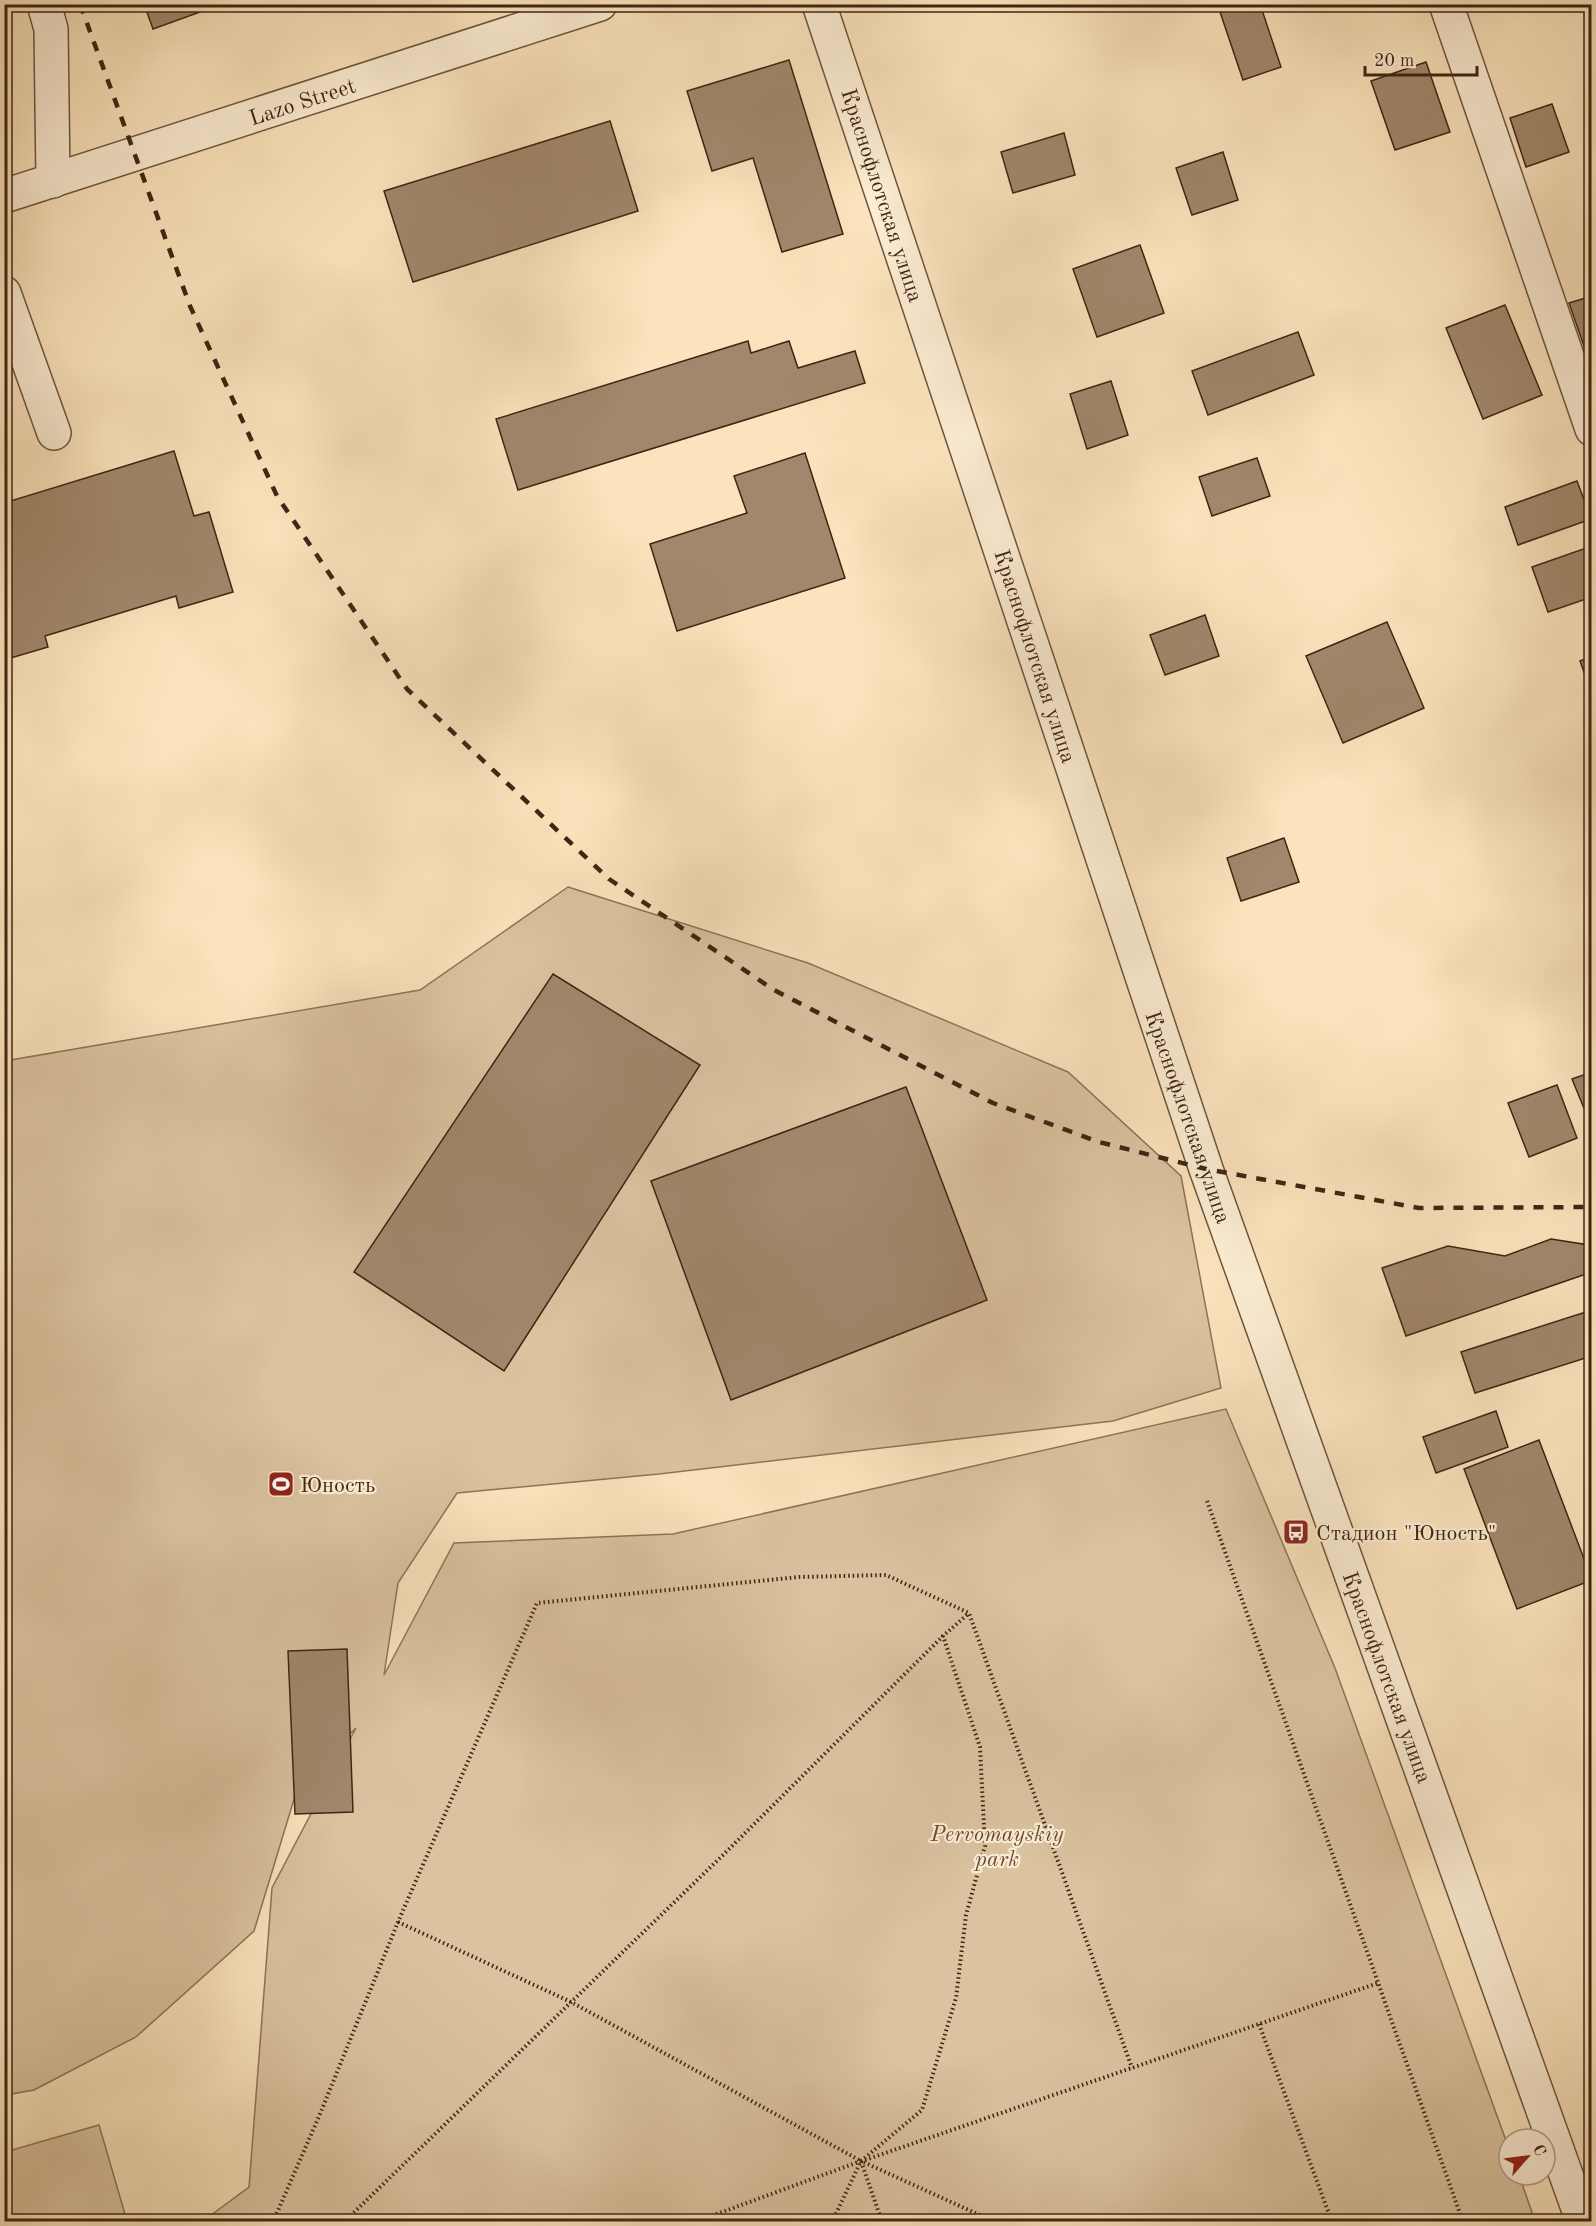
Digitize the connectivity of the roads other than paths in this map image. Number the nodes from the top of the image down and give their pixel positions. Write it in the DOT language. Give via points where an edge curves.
graph roads {
  1 [pos="44,4"];
  2 [pos="600,4"];
  3 [pos="819,4"];
  4 [pos="1446,4"];
  5 [pos="53,181"];
  6 [pos="4,196"];
  7 [pos="4,293"];
  8 [pos="1592,429"];
  9 [pos="54,433"];
  10 [pos="1583,2222"];
  1 -- 5 [label="street" via="51,29"];
  2 -- 5 [label="street, Lazo Street"];
  3 -- 10 [label="street, Краснофлотская улица" via="1206,1169"];
  4 -- 8 [label="street"];
  5 -- 6 [label="street, Lazo Street"];
  7 -- 9 [label="street"];
}
